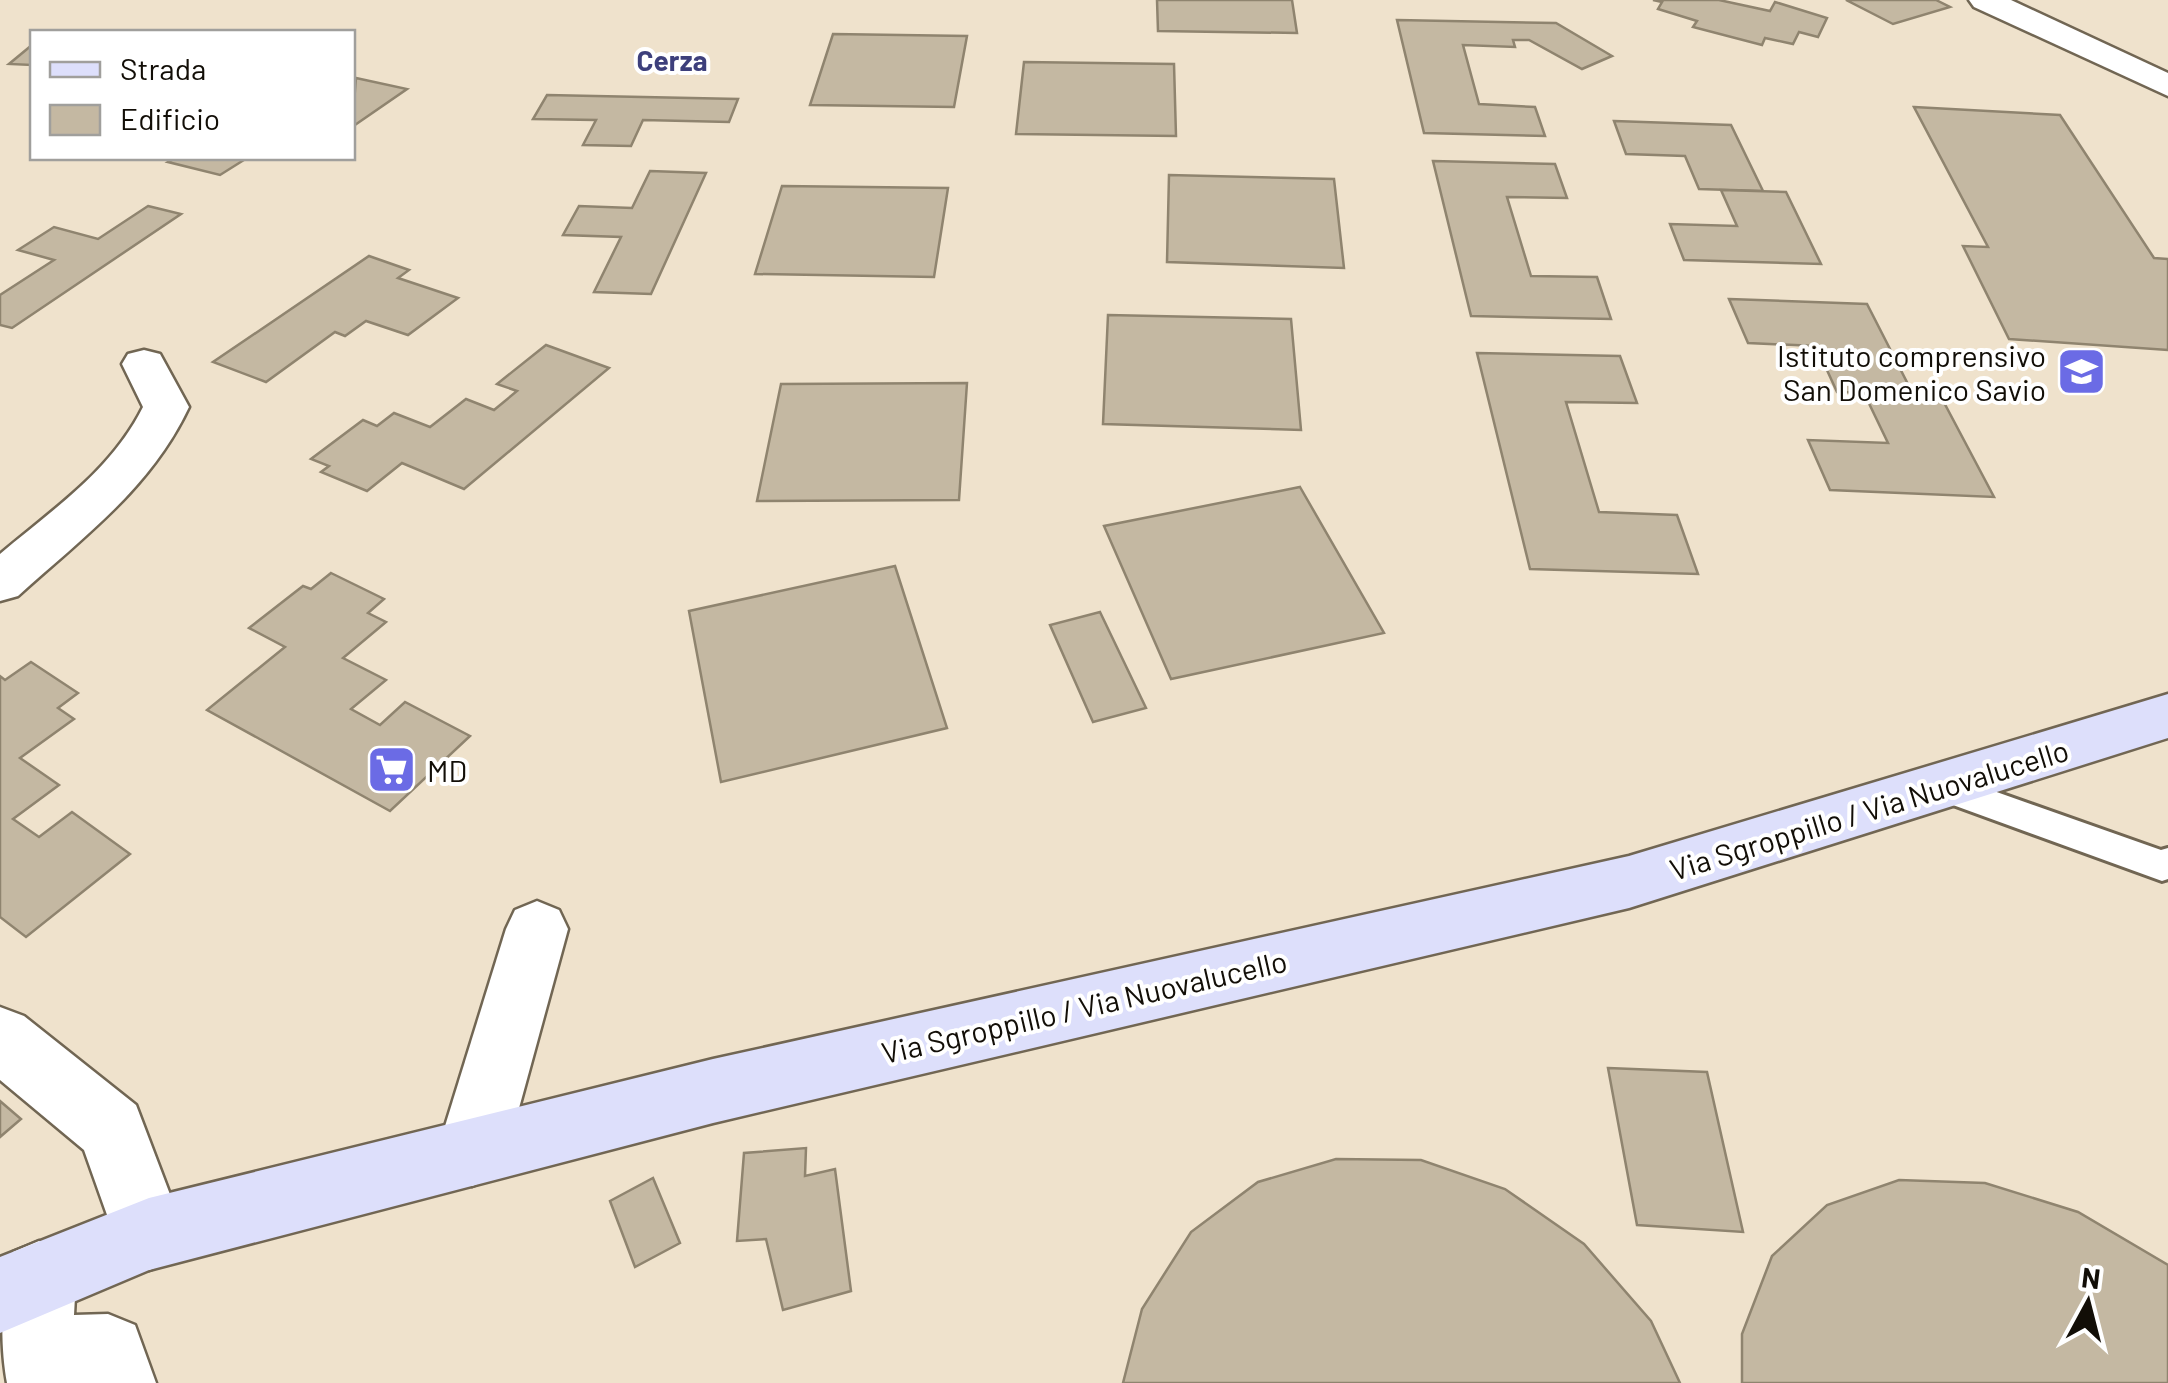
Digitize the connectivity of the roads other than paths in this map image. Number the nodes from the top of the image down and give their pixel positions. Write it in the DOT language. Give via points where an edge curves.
graph roads {
  1 [pos="1985,0"];
  2 [pos="2168,86"];
  3 [pos="144,364"];
  4 [pos="0,583"];
  5 [pos="2168,716"];
  6 [pos="1943,786"];
  7 [pos="2168,863"];
  8 [pos="537,929"];
  9 [pos="0,1038"];
  10 [pos="472,1152"];
  11 [pos="150,1234"];
  12 [pos="18,1327"];
  13 [pos="117,1383"];
  1 -- 2 [label="street"];
  3 -- 4 [label="street" via="166,407 156,435 136,462"];
  5 -- 6 [label="main road, Via Sgroppillo / Via Nuovalucello"];
  6 -- 7 [label="lane"];
  6 -- 10 [label="main road, Via Sgroppillo / Via Nuovalucello" via="1629,882 713,1090"];
  8 -- 10 [label="street"];
  9 -- 11 [label="street" via="111,1129"];
  10 -- 11 [label="main road, Via Sgroppillo / Via Nuovalucello"];
  11 -- 12 [label="main road, Via Sgroppillo / Via Nuovalucello"];
  12 -- 13 [label="street" via="108,1352"];
}
